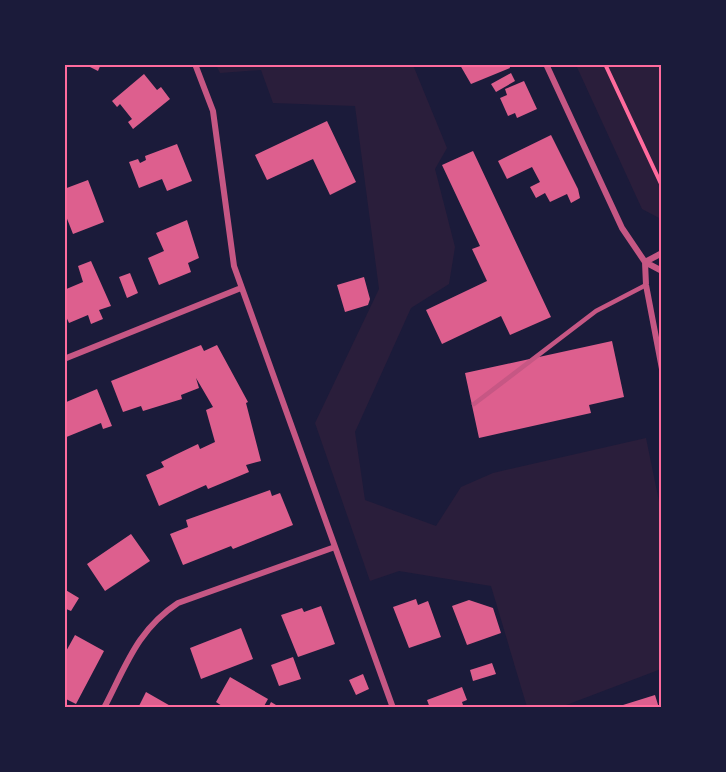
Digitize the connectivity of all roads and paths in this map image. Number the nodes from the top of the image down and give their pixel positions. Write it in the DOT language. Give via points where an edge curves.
graph roads {
  1 [pos="195,64"];
  2 [pos="546,64"];
  3 [pos="604,64"];
  4 [pos="662,186"];
  5 [pos="662,253"];
  6 [pos="645,262"];
  7 [pos="662,271"];
  8 [pos="646,285"];
  9 [pos="241,288"];
  10 [pos="64,359"];
  11 [pos="662,369"];
  12 [pos="474,404"];
  13 [pos="335,547"];
  14 [pos="104,708"];
  15 [pos="393,708"];
  1 -- 9 [label="street" via="213,111 234,266"];
  2 -- 6 [label="street" via="622,228"];
  3 -- 4 [label="path"];
  5 -- 6 [label="street"];
  6 -- 7 [label="street"];
  6 -- 8 [label="street"];
  8 -- 11 [label="street"];
  8 -- 12 [label="lane" via="596,311"];
  9 -- 10 [label="street"];
  9 -- 13 [label="street"];
  13 -- 14 [label="street" via="178,603 157,617 143,633"];
  13 -- 15 [label="street"];
}
